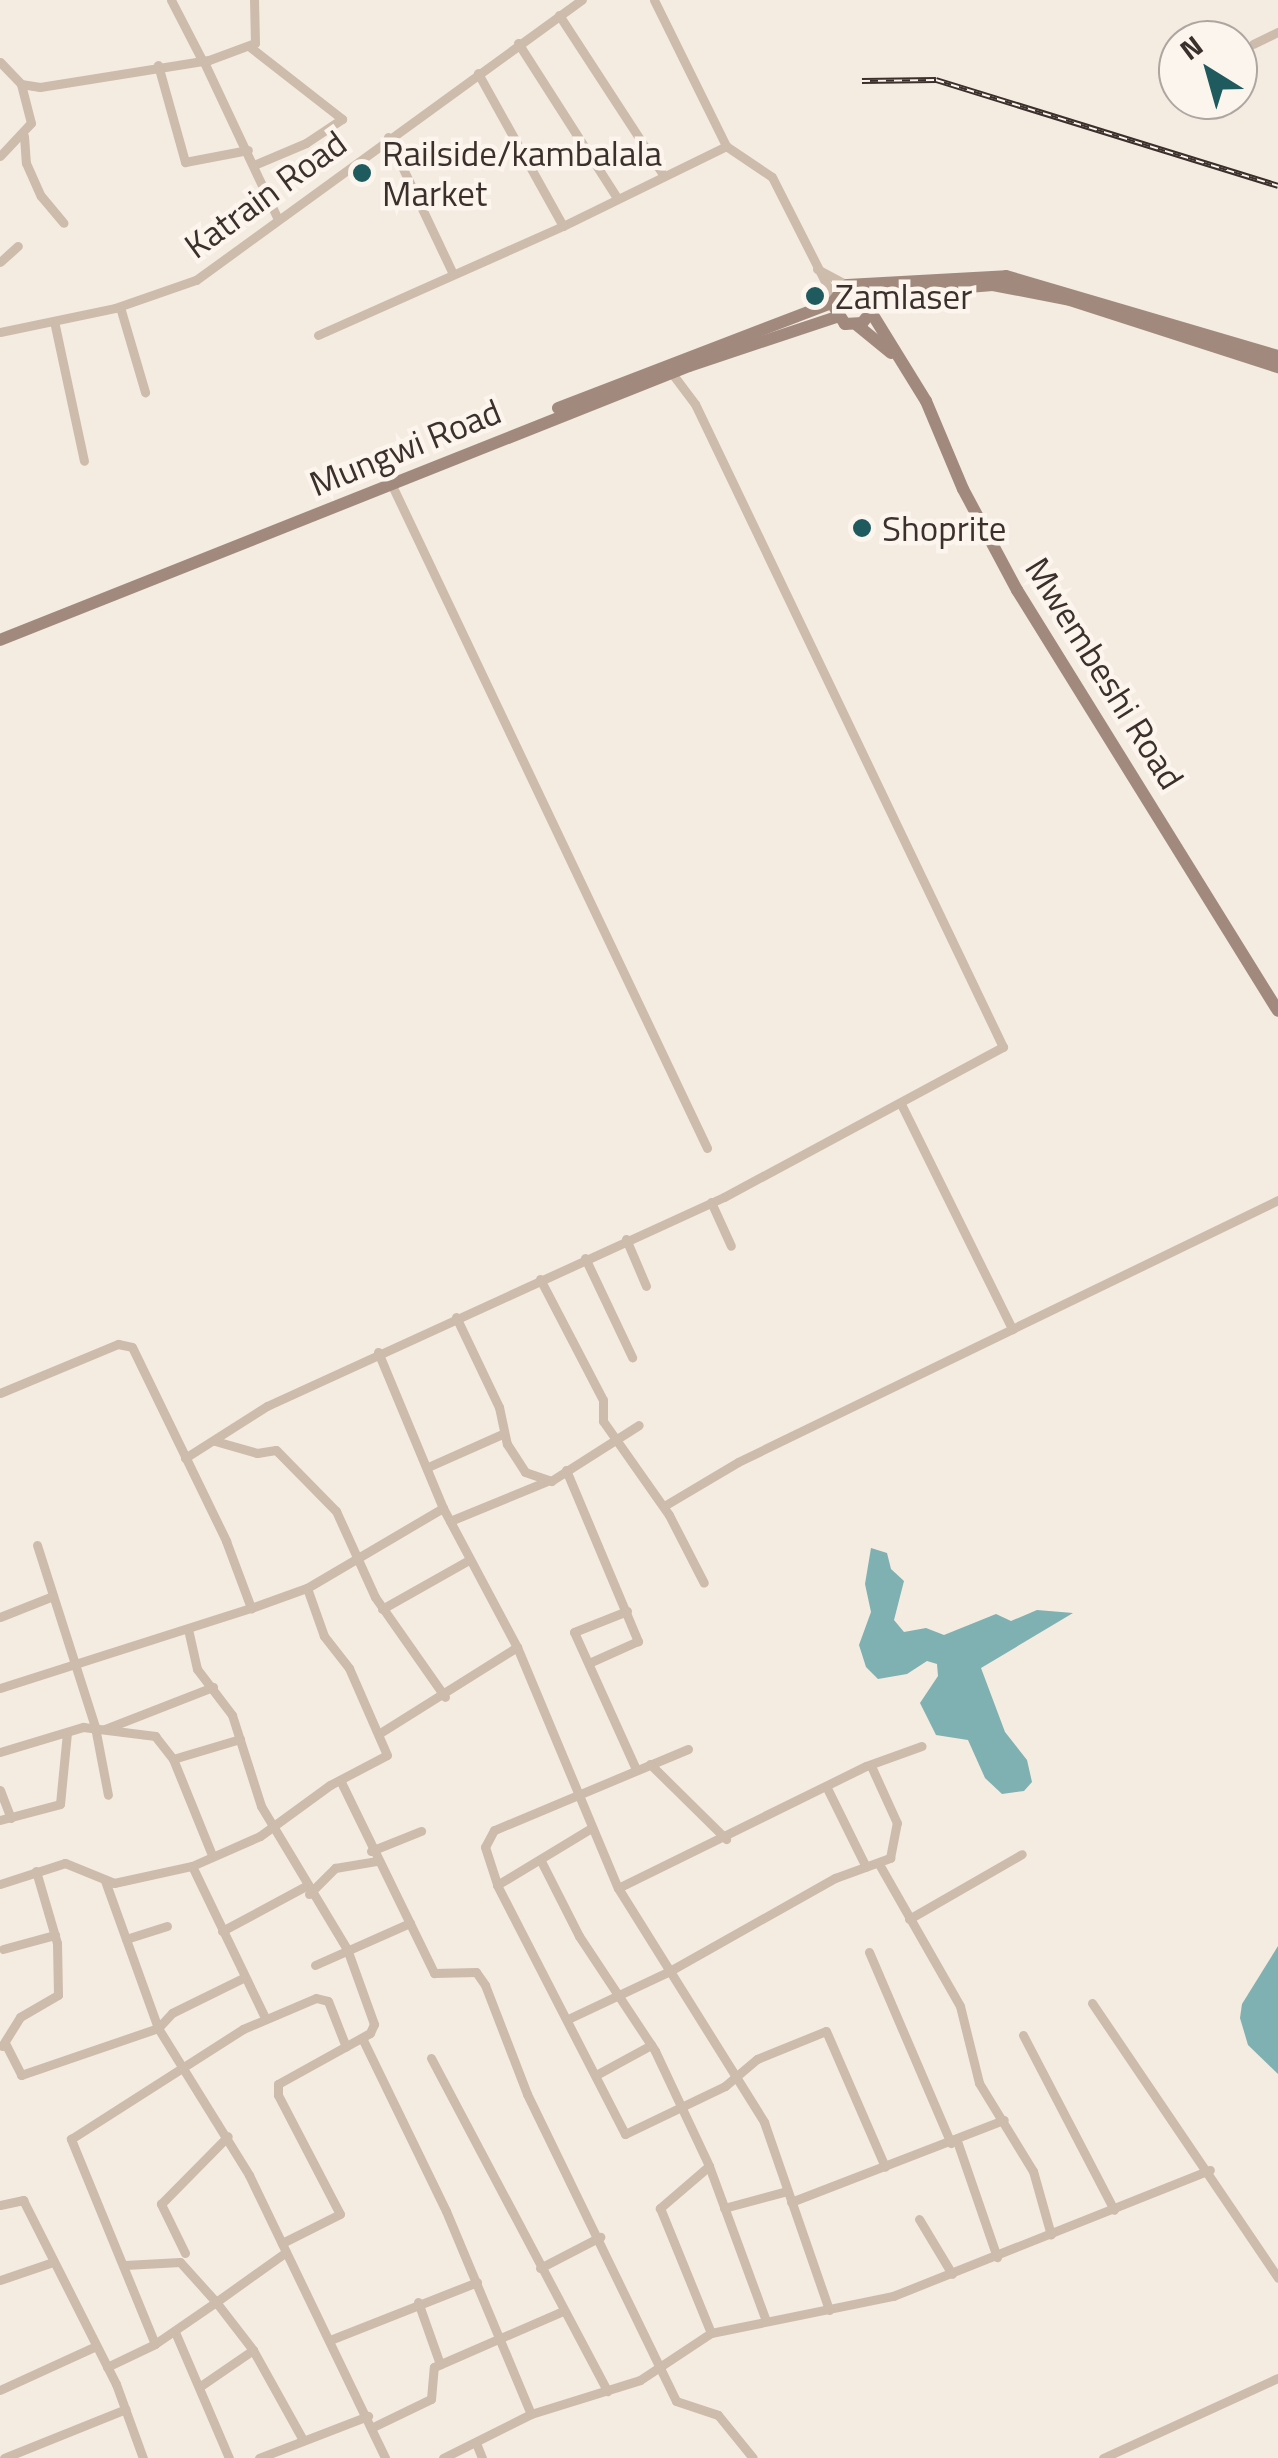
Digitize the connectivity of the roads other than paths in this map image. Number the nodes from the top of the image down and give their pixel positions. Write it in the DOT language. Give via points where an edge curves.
graph roads {
  1 [pos="171,0"];
  2 [pos="254,0"];
  3 [pos="582,0"];
  4 [pos="654,0"];
  5 [pos="560,15"];
  6 [pos="518,43"];
  7 [pos="250,47"];
  8 [pos="202,60"];
  9 [pos="0,62"];
  10 [pos="158,65"];
  11 [pos="478,73"];
  12 [pos="21,84"];
  13 [pos="24,136"];
  14 [pos="388,138"];
  15 [pos="726,146"];
  16 [pos="248,150"];
  17 [pos="0,156"];
  18 [pos="254,165"];
  19 [pos="664,176"];
  20 [pos="617,198"];
  21 [pos="277,217"];
  22 [pos="64,223"];
  23 [pos="564,226"];
  24 [pos="18,246"];
  25 [pos="0,262"];
  26 [pos="815,267"];
  27 [pos="452,272"];
  28 [pos="853,286"];
  29 [pos="834,306"];
  30 [pos="120,307"];
  31 [pos="872,309"];
  32 [pos="54,321"];
  33 [pos="857,325"];
  34 [pos="0,332"];
  35 [pos="318,335"];
  36 [pos="1196,335"];
  37 [pos="1278,356"];
  38 [pos="897,358"];
  39 [pos="1278,367"];
  40 [pos="671,372"];
  41 [pos="145,392"];
  42 [pos="84,461"];
  43 [pos="390,481"];
  44 [pos="0,637"];
  45 [pos="1278,1010"];
  46 [pos="902,1106"];
  47 [pos="707,1148"];
  48 [pos="1278,1200"];
  49 [pos="710,1202"];
  50 [pos="626,1239"];
  51 [pos="731,1246"];
  52 [pos="585,1258"];
  53 [pos="540,1279"];
  54 [pos="646,1286"];
  55 [pos="456,1317"];
  56 [pos="1012,1329"];
  57 [pos="378,1352"];
  58 [pos="632,1357"];
  59 [pos="0,1393"];
  60 [pos="639,1425"];
  61 [pos="502,1434"];
  62 [pos="617,1437"];
  63 [pos="215,1441"];
  64 [pos="184,1458"];
  65 [pos="428,1467"];
  66 [pos="566,1470"];
  67 [pos="547,1481"];
  68 [pos="664,1506"];
  69 [pos="443,1508"];
  70 [pos="450,1521"];
  71 [pos="37,1546"];
  72 [pos="356,1559"];
  73 [pos="469,1560"];
  74 [pos="704,1582"];
  75 [pos="307,1588"];
  76 [pos="53,1596"];
  77 [pos="251,1608"];
  78 [pos="382,1609"];
  79 [pos="627,1611"];
  80 [pos="0,1617"];
  81 [pos="188,1629"];
  82 [pos="517,1646"];
  83 [pos="591,1662"];
  84 [pos="72,1666"];
  85 [pos="0,1688"];
  86 [pos="213,1688"];
  87 [pos="444,1698"];
  88 [pos="100,1728"];
  89 [pos="67,1732"];
  90 [pos="380,1733"];
  91 [pos="240,1739"];
  92 [pos="922,1746"];
  93 [pos="688,1749"];
  94 [pos="0,1752"];
  95 [pos="173,1758"];
  96 [pos="650,1764"];
  97 [pos="872,1766"];
  98 [pos="636,1769"];
  99 [pos="340,1780"];
  100 [pos="826,1786"];
  101 [pos="0,1790"];
  102 [pos="577,1795"];
  103 [pos="108,1796"];
  104 [pos="5,1819"];
  105 [pos="272,1828"];
  106 [pos="590,1830"];
  107 [pos="421,1831"];
  108 [pos="726,1839"];
  109 [pos="1022,1854"];
  110 [pos="212,1855"];
  111 [pos="374,1856"];
  112 [pos="541,1860"];
  113 [pos="879,1864"];
  114 [pos="192,1866"];
  115 [pos="866,1867"];
  116 [pos="36,1871"];
  117 [pos="105,1881"];
  118 [pos="0,1884"];
  119 [pos="497,1885"];
  120 [pos="618,1888"];
  121 [pos="307,1890"];
  122 [pos="909,1919"];
  123 [pos="410,1923"];
  124 [pos="167,1926"];
  125 [pos="222,1930"];
  126 [pos="56,1935"];
  127 [pos="126,1939"];
  128 [pos="2,1949"];
  129 [pos="347,1949"];
  130 [pos="870,1952"];
  131 [pos="314,1966"];
  132 [pos="668,1972"];
  133 [pos="242,1978"];
  134 [pos="621,1996"];
  135 [pos="1092,2003"];
  136 [pos="265,2018"];
  137 [pos="568,2018"];
  138 [pos="158,2028"];
  139 [pos="1023,2035"];
  140 [pos="362,2038"];
  141 [pos="652,2045"];
  142 [pos="2,2046"];
  143 [pos="346,2046"];
  144 [pos="431,2058"];
  145 [pos="183,2066"];
  146 [pos="596,2075"];
  147 [pos="735,2078"];
  148 [pos="682,2106"];
  149 [pos="1004,2120"];
  150 [pos="228,2136"];
  151 [pos="954,2142"];
  152 [pos="709,2166"];
  153 [pos="885,2167"];
  154 [pos="1210,2170"];
  155 [pos="789,2196"];
  156 [pos="0,2204"];
  157 [pos="724,2208"];
  158 [pos="1114,2210"];
  159 [pos="919,2219"];
  160 [pos="1051,2235"];
  161 [pos="600,2237"];
  162 [pos="284,2248"];
  163 [pos="185,2253"];
  164 [pos="996,2257"];
  165 [pos="53,2262"];
  166 [pos="125,2265"];
  167 [pos="540,2268"];
  168 [pos="952,2274"];
  169 [pos="1278,2278"];
  170 [pos="0,2280"];
  171 [pos="477,2282"];
  172 [pos="216,2302"];
  173 [pos="418,2302"];
  174 [pos="830,2310"];
  175 [pos="563,2311"];
  176 [pos="765,2318"];
  177 [pos="175,2332"];
  178 [pos="711,2333"];
  179 [pos="499,2339"];
  180 [pos="330,2340"];
  181 [pos="156,2344"];
  182 [pos="96,2346"];
  183 [pos="253,2350"];
  184 [pos="440,2364"];
  185 [pos="107,2367"];
  186 [pos="661,2367"];
  187 [pos="1278,2378"];
  188 [pos="202,2385"];
  189 [pos="0,2390"];
  190 [pos="608,2391"];
  191 [pos="126,2409"];
  192 [pos="531,2414"];
  193 [pos="368,2416"];
  194 [pos="373,2427"];
  195 [pos="303,2440"];
  196 [pos="476,2443"];
  197 [pos="4,2458"];
  198 [pos="143,2458"];
  199 [pos="229,2458"];
  200 [pos="259,2458"];
  201 [pos="385,2458"];
  202 [pos="443,2458"];
  203 [pos="482,2458"];
  204 [pos="753,2458"];
  205 [pos="1103,2458"];
  1 -- 8 [label="street"];
  2 -- 7 [label="street" via="258,32"];
  3 -- 5 [label="street, Katrain Road"];
  4 -- 15 [label="street"];
  5 -- 6 [label="street, Katrain Road"];
  5 -- 19 [label="street"];
  6 -- 11 [label="street, Katrain Road"];
  6 -- 20 [label="street"];
  7 -- 8 [label="street"];
  7 -- 18 [label="street" via="342,119 306,144"];
  8 -- 10 [label="street"];
  8 -- 16 [label="street"];
  9 -- 12 [label="street"];
  10 -- 12 [label="street" via="40,87"];
  10 -- 16 [label="street" via="182,160"];
  11 -- 14 [label="street, Katrain Road"];
  11 -- 23 [label="street"];
  12 -- 13 [label="street" via="31,120"];
  13 -- 17 [label="street"];
  13 -- 22 [label="street" via="26,164"];
  14 -- 21 [label="street, Katrain Road"];
  14 -- 27 [label="street"];
  15 -- 19 [label="street"];
  15 -- 26 [label="street" via="772,176"];
  16 -- 18 [label="street"];
  18 -- 21 [label="street"];
  19 -- 20 [label="street"];
  20 -- 23 [label="street"];
  21 -- 30 [label="street, Katrain Road" via="196,280"];
  23 -- 27 [label="street"];
  24 -- 25 [label="street"];
  26 -- 28 [label="street"];
  26 -- 29 [label="street"];
  27 -- 35 [label="street"];
  28 -- 29 [label="main road"];
  28 -- 31 [label="main road"];
  28 -- 36 [label="main road" via="1006,276"];
  29 -- 33 [label="main road"];
  29 -- 40 [label="main road, Mungwi Road"];
  29 -- 43 [label="main road, Mungwi Road"];
  30 -- 32 [label="street, Katrain Road"];
  30 -- 41 [label="street"];
  31 -- 33 [label="main road"];
  31 -- 36 [label="main road" via="918,291 993,285"];
  31 -- 38 [label="main road"];
  32 -- 34 [label="street, Katrain Road"];
  32 -- 42 [label="street"];
  33 -- 38 [label="main road"];
  36 -- 37 [label="main road"];
  36 -- 39 [label="main road"];
  38 -- 45 [label="main road, Mwembeshi Road" via="926,401 963,489 1018,590"];
  40 -- 43 [label="main road, Mungwi Road"];
  40 -- 46 [label="street" via="696,404 1003,1039 998,1054"];
  43 -- 44 [label="main road, Mungwi Road"];
  43 -- 47 [label="street"];
  46 -- 49 [label="street"];
  46 -- 56 [label="street"];
  48 -- 56 [label="street"];
  49 -- 50 [label="street"];
  49 -- 51 [label="street"];
  50 -- 52 [label="street"];
  50 -- 54 [label="street"];
  52 -- 53 [label="street"];
  52 -- 58 [label="street"];
  53 -- 55 [label="street"];
  53 -- 62 [label="street" via="603,1400 603,1421"];
  55 -- 57 [label="street"];
  55 -- 61 [label="street" via="498,1407"];
  56 -- 68 [label="street" via="738,1462"];
  57 -- 63 [label="street" via="250,1415"];
  57 -- 65 [label="street"];
  59 -- 64 [label="street" via="126,1343 159,1396"];
  60 -- 62 [label="street"];
  61 -- 65 [label="street"];
  61 -- 67 [label="street" via="518,1465"];
  62 -- 66 [label="street"];
  62 -- 68 [label="street"];
  63 -- 64 [label="street"];
  63 -- 72 [label="street" via="258,1453 276,1450 336,1511"];
  64 -- 77 [label="street"];
  65 -- 69 [label="street"];
  66 -- 67 [label="street"];
  66 -- 79 [label="street"];
  67 -- 70 [label="street"];
  68 -- 74 [label="street"];
  69 -- 70 [label="street"];
  69 -- 72 [label="street"];
  70 -- 73 [label="street"];
  71 -- 76 [label="street"];
  72 -- 75 [label="street"];
  72 -- 78 [label="street"];
  73 -- 78 [label="street"];
  73 -- 82 [label="street"];
  75 -- 77 [label="street"];
  75 -- 90 [label="street" via="324,1636"];
  76 -- 80 [label="street"];
  76 -- 84 [label="street"];
  77 -- 81 [label="street"];
  78 -- 87 [label="street"];
  79 -- 83 [label="street" via="637,1643"];
  79 -- 83 [label="street" via="574,1632"];
  81 -- 84 [label="street"];
  81 -- 86 [label="street" via="197,1669"];
  82 -- 87 [label="street"];
  82 -- 102 [label="street" via="552,1718"];
  83 -- 98 [label="street"];
  84 -- 85 [label="street"];
  84 -- 88 [label="street"];
  86 -- 88 [label="street"];
  86 -- 91 [label="street"];
  87 -- 90 [label="street"];
  88 -- 89 [label="street"];
  88 -- 95 [label="street" via="156,1736"];
  88 -- 103 [label="street"];
  89 -- 94 [label="street"];
  89 -- 104 [label="street" via="60,1804"];
  90 -- 99 [label="street" via="389,1752"];
  91 -- 95 [label="street"];
  91 -- 105 [label="street"];
  92 -- 97 [label="street"];
  93 -- 96 [label="street"];
  95 -- 110 [label="street"];
  96 -- 98 [label="street"];
  96 -- 108 [label="street"];
  97 -- 100 [label="street"];
  97 -- 113 [label="street" via="897,1824 895,1852"];
  98 -- 102 [label="street"];
  99 -- 105 [label="street"];
  99 -- 111 [label="street"];
  100 -- 108 [label="street"];
  100 -- 115 [label="street"];
  101 -- 104 [label="street"];
  102 -- 106 [label="street"];
  102 -- 119 [label="street" via="494,1830 485,1847"];
  105 -- 110 [label="street"];
  105 -- 121 [label="street"];
  106 -- 112 [label="street"];
  106 -- 120 [label="street"];
  107 -- 111 [label="street"];
  108 -- 120 [label="street"];
  109 -- 122 [label="street"];
  110 -- 114 [label="street"];
  111 -- 121 [label="street" via="335,1868"];
  111 -- 123 [label="street"];
  112 -- 119 [label="street"];
  112 -- 134 [label="street"];
  113 -- 115 [label="street"];
  113 -- 122 [label="street"];
  114 -- 117 [label="street"];
  114 -- 125 [label="street"];
  115 -- 132 [label="street"];
  116 -- 117 [label="street" via="74,1864"];
  116 -- 118 [label="street"];
  116 -- 126 [label="street"];
  117 -- 127 [label="street"];
  119 -- 137 [label="street"];
  120 -- 132 [label="street"];
  121 -- 125 [label="street"];
  121 -- 129 [label="street"];
  122 -- 149 [label="street" via="960,2006 979,2083"];
  123 -- 129 [label="street"];
  123 -- 161 [label="street" via="434,1973 476,1972 485,1985 528,2094"];
  124 -- 127 [label="street"];
  125 -- 133 [label="street"];
  126 -- 128 [label="street"];
  126 -- 142 [label="street" via="58,1995 20,2017"];
  127 -- 138 [label="street"];
  129 -- 131 [label="street"];
  129 -- 140 [label="street" via="374,2024"];
  130 -- 151 [label="street"];
  132 -- 134 [label="street"];
  132 -- 147 [label="street"];
  133 -- 136 [label="street"];
  133 -- 138 [label="street" via="172,2012"];
  134 -- 137 [label="street"];
  134 -- 141 [label="street"];
  135 -- 154 [label="street"];
  136 -- 143 [label="street" via="323,1998"];
  136 -- 145 [label="street"];
  137 -- 146 [label="street"];
  138 -- 142 [label="street" via="21,2075"];
  138 -- 145 [label="street"];
  139 -- 158 [label="street"];
  140 -- 143 [label="street"];
  140 -- 171 [label="street"];
  141 -- 146 [label="street"];
  141 -- 148 [label="street"];
  143 -- 162 [label="street" via="276,2089 340,2214"];
  144 -- 167 [label="street"];
  145 -- 150 [label="street"];
  145 -- 166 [label="street" via="71,2139"];
  146 -- 148 [label="street" via="626,2134"];
  147 -- 148 [label="street"];
  147 -- 153 [label="street" via="757,2059 826,2031"];
  147 -- 155 [label="street" via="764,2122"];
  148 -- 152 [label="street"];
  149 -- 151 [label="street"];
  149 -- 160 [label="street" via="1033,2171"];
  150 -- 162 [label="street"];
  150 -- 163 [label="street" via="161,2204"];
  151 -- 153 [label="street"];
  151 -- 164 [label="street"];
  152 -- 157 [label="street"];
  152 -- 178 [label="street" via="660,2208"];
  153 -- 155 [label="street"];
  154 -- 158 [label="street"];
  154 -- 169 [label="street"];
  155 -- 157 [label="street"];
  155 -- 174 [label="street"];
  156 -- 165 [label="street" via="20,2198"];
  157 -- 176 [label="street"];
  158 -- 160 [label="street"];
  159 -- 168 [label="street"];
  160 -- 164 [label="street"];
  161 -- 167 [label="street"];
  161 -- 186 [label="street"];
  162 -- 172 [label="street"];
  162 -- 180 [label="street"];
  164 -- 168 [label="street"];
  165 -- 170 [label="street"];
  165 -- 182 [label="street"];
  166 -- 172 [label="street" via="180,2262"];
  166 -- 181 [label="street"];
  167 -- 175 [label="street"];
  168 -- 174 [label="street"];
  171 -- 173 [label="street"];
  171 -- 179 [label="street"];
  172 -- 177 [label="street"];
  172 -- 183 [label="street"];
  173 -- 180 [label="street"];
  173 -- 184 [label="street"];
  174 -- 176 [label="street"];
  175 -- 179 [label="street"];
  175 -- 190 [label="street"];
  176 -- 178 [label="street"];
  177 -- 181 [label="street"];
  177 -- 188 [label="street"];
  178 -- 186 [label="street"];
  179 -- 184 [label="street"];
  179 -- 192 [label="street"];
  180 -- 193 [label="street"];
  181 -- 185 [label="street"];
  182 -- 185 [label="street"];
  182 -- 189 [label="street"];
  183 -- 188 [label="street"];
  183 -- 195 [label="street"];
  184 -- 194 [label="street" via="431,2371 431,2399"];
  185 -- 191 [label="street"];
  186 -- 190 [label="street"];
  186 -- 204 [label="street" via="679,2404 718,2415"];
  187 -- 205 [label="street"];
  188 -- 199 [label="street"];
  190 -- 192 [label="street"];
  191 -- 197 [label="street"];
  191 -- 198 [label="street"];
  192 -- 196 [label="street"];
  193 -- 194 [label="street"];
  193 -- 195 [label="street"];
  194 -- 201 [label="street"];
  195 -- 200 [label="street"];
  196 -- 202 [label="street"];
  196 -- 203 [label="street"];
}
